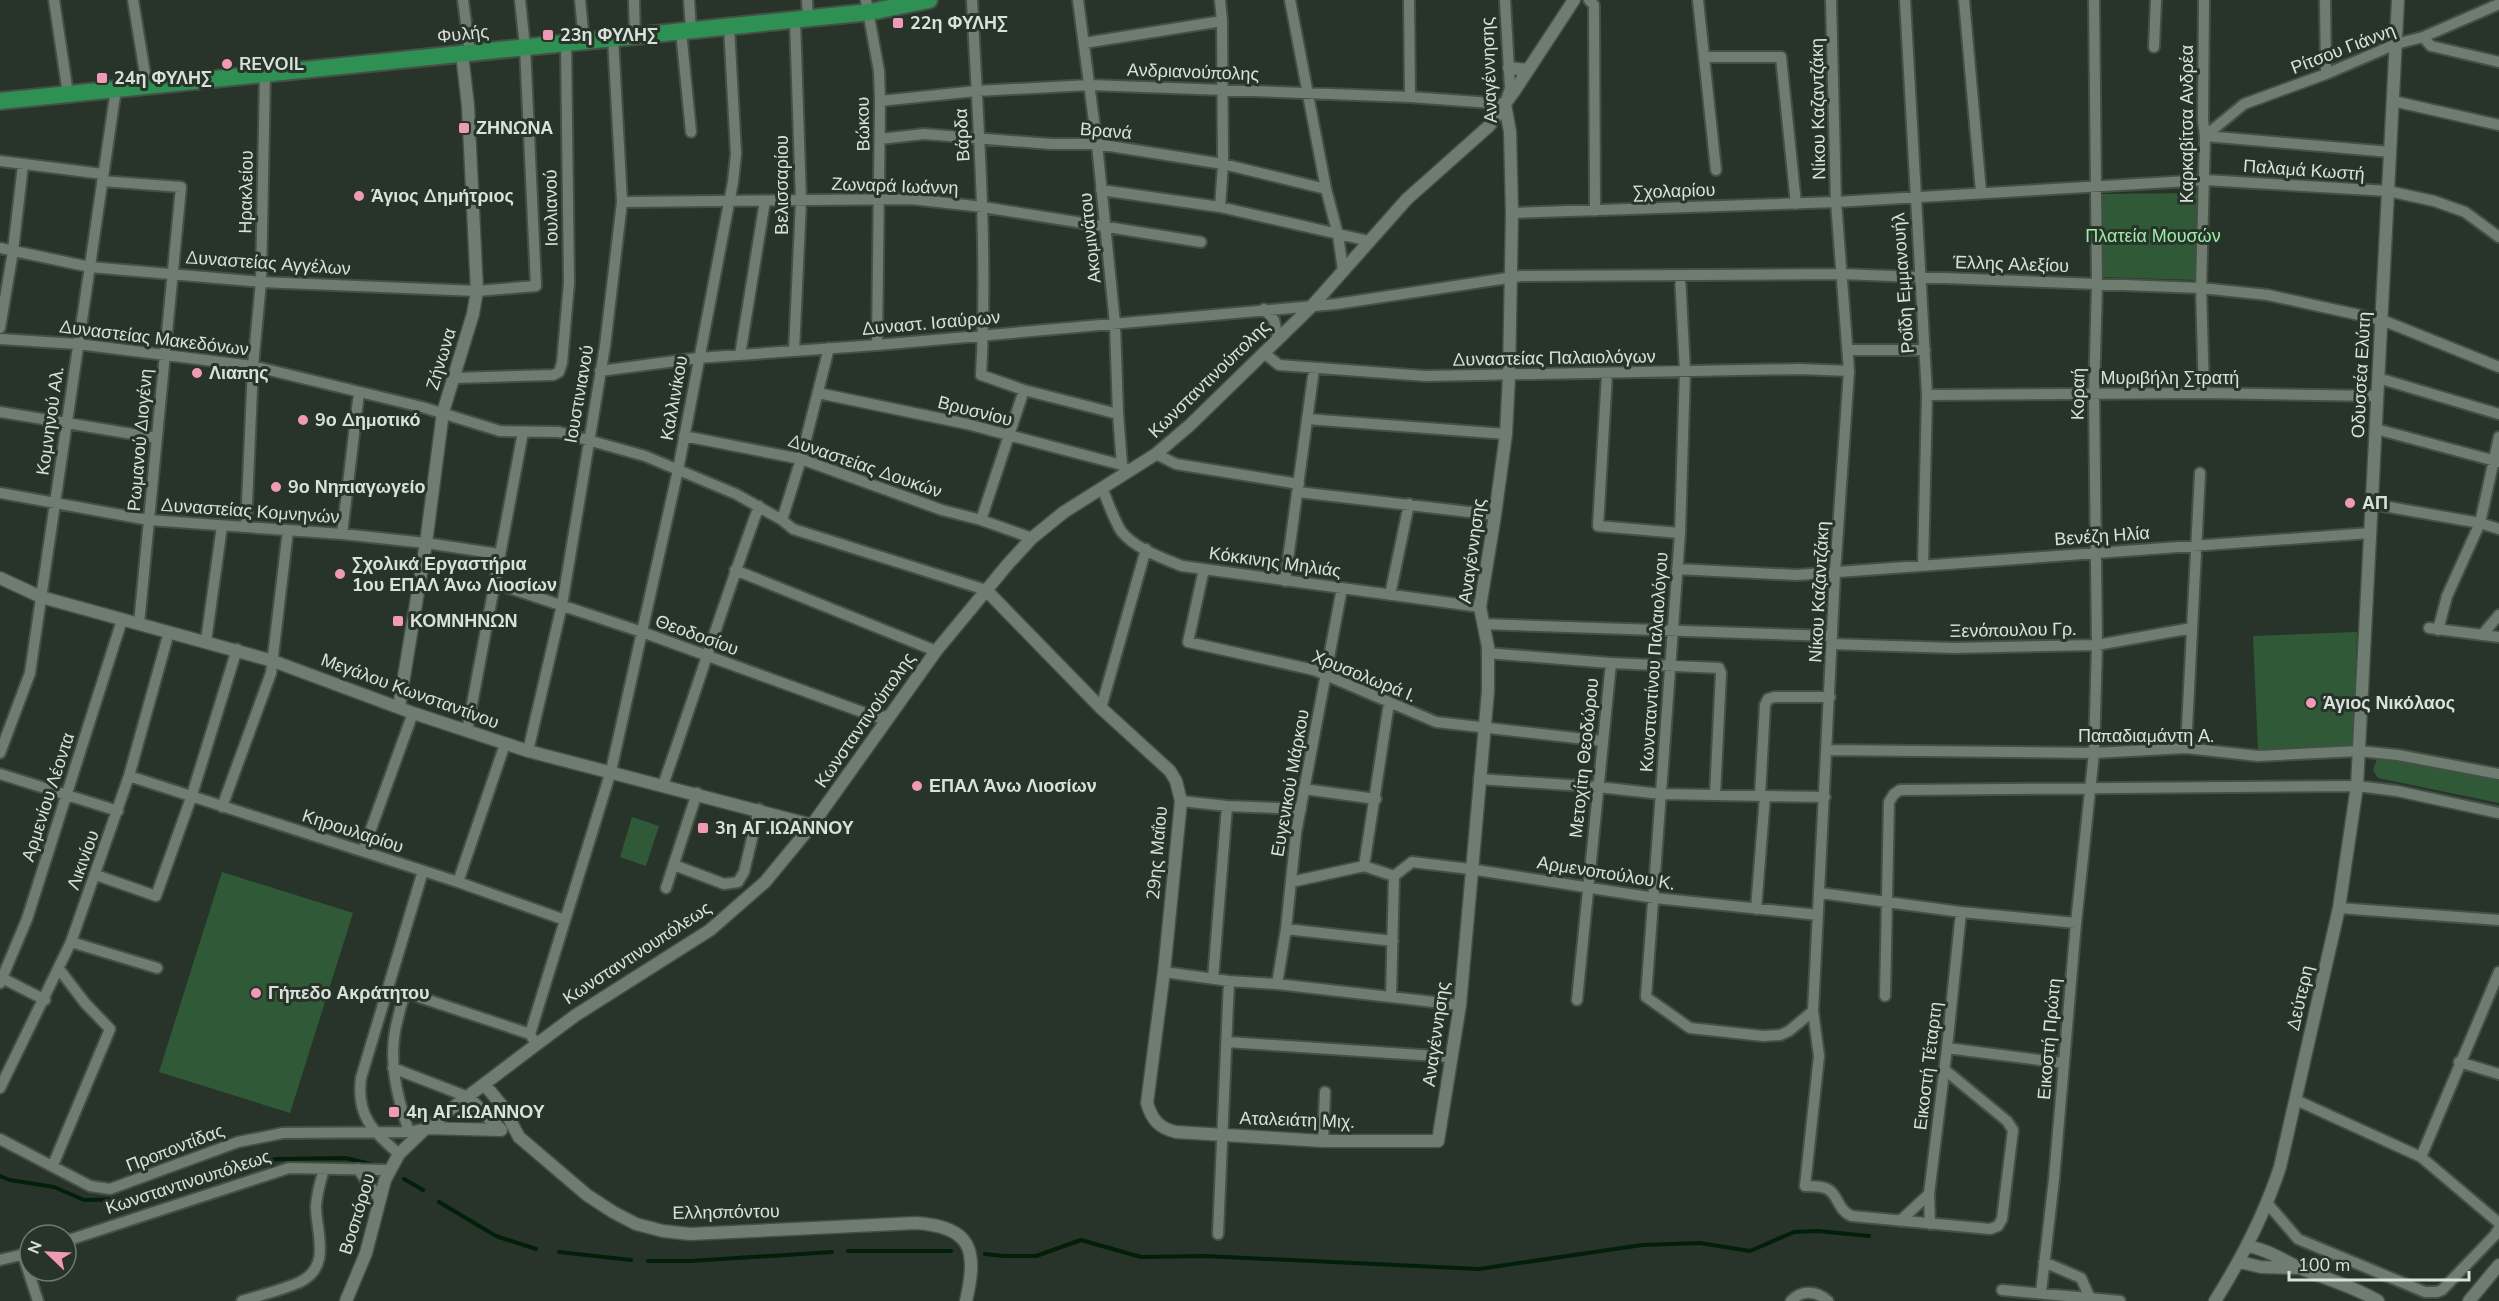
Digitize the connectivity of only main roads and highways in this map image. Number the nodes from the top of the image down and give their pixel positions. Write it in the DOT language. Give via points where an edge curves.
graph roads {
  1 [pos="928,0"];
  2 [pos="868,6"];
  3 [pos="0,101"];
  1 -- 2 [label="main road, Φυλής"];
  2 -- 3 [label="main road, Φυλής" via="802,19"];
}
